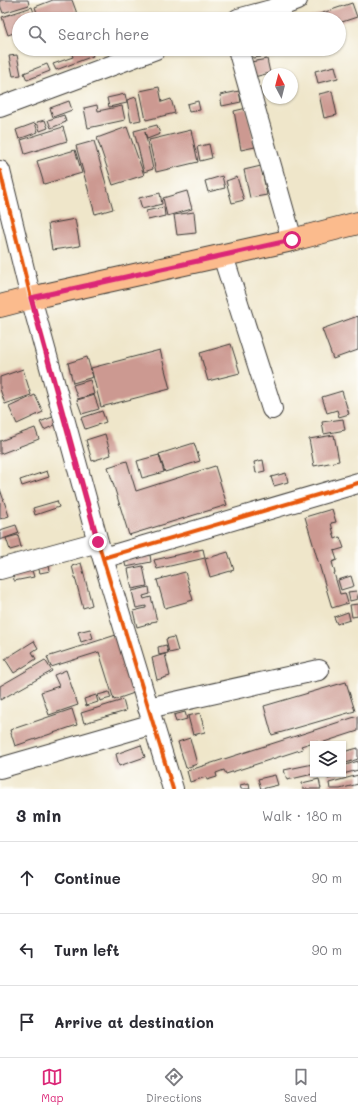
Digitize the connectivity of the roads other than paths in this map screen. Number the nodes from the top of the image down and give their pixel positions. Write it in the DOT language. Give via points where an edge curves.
graph roads {
  1 [pos="297,0"];
  2 [pos="269,5"];
  3 [pos="254,12"];
  4 [pos="137,56"];
  5 [pos="240,56"];
  6 [pos="0,107"];
  7 [pos="0,172"];
  8 [pos="358,223"];
  9 [pos="292,240"];
  10 [pos="223,256"];
  11 [pos="31,298"];
  12 [pos="0,306"];
  13 [pos="272,409"];
  14 [pos="358,482"];
  15 [pos="100,550"];
  16 [pos="0,569"];
  17 [pos="319,670"];
  18 [pos="151,716"];
  19 [pos="0,768"];
  20 [pos="173,789"];
  1 -- 2 [label="street"];
  2 -- 3 [label="street"];
  4 -- 6 [label="street"];
  5 -- 9 [label="street"];
  7 -- 11 [label="street"];
  8 -- 9 [label="main road"];
  9 -- 10 [label="main road"];
  10 -- 11 [label="main road"];
  10 -- 13 [label="street"];
  11 -- 12 [label="main road"];
  11 -- 15 [label="street"];
  14 -- 15 [label="street"];
  15 -- 16 [label="street"];
  15 -- 18 [label="street"];
  17 -- 18 [label="street"];
  18 -- 19 [label="street"];
  18 -- 20 [label="street"];
}
